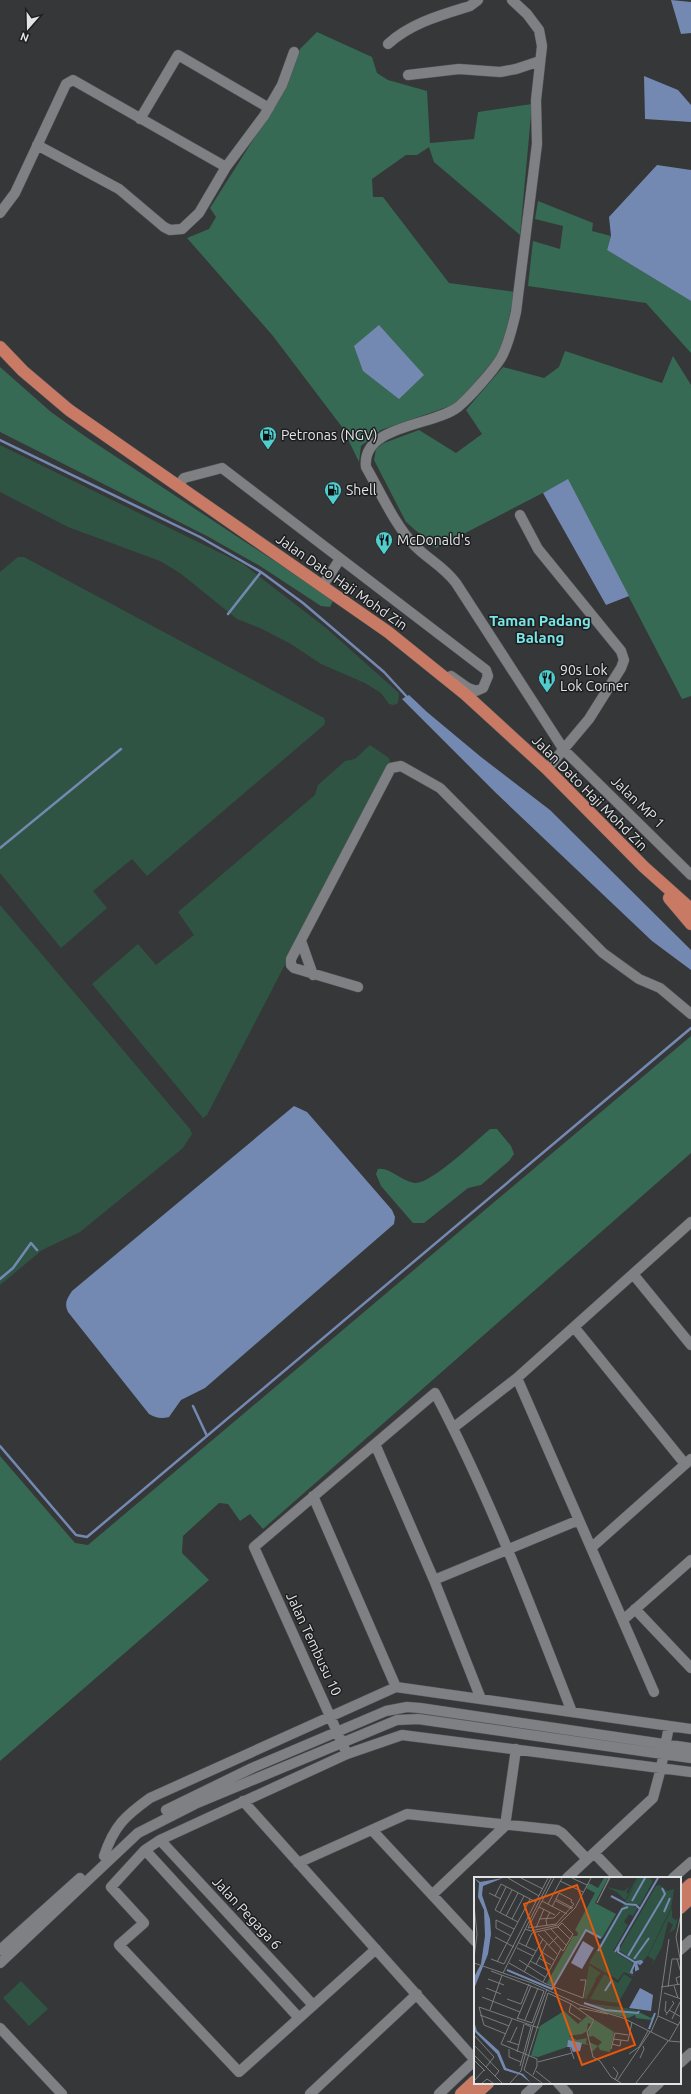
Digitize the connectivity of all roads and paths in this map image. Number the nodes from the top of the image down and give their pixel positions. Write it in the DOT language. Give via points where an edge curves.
graph roads {
  1 [pos="478,0"];
  2 [pos="512,0"];
  3 [pos="388,44"];
  4 [pos="294,52"];
  5 [pos="540,61"];
  6 [pos="408,75"];
  7 [pos="269,108"];
  8 [pos="140,118"];
  9 [pos="37,145"];
  10 [pos="226,167"];
  11 [pos="0,213"];
  12 [pos="0,347"];
  13 [pos="178,486"];
  14 [pos="520,515"];
  15 [pos="340,559"];
  16 [pos="322,585"];
  17 [pos="420,657"];
  18 [pos="564,750"];
  19 [pos="547,769"];
  20 [pos="644,868"];
  21 [pos="691,875"];
  22 [pos="691,909"];
  23 [pos="691,924"];
  24 [pos="301,941"];
  25 [pos="313,975"];
  26 [pos="358,987"];
  27 [pos="691,1014"];
  28 [pos="691,1224"];
  29 [pos="633,1274"];
  30 [pos="574,1326"];
  31 [pos="691,1346"];
  32 [pos="517,1378"];
  33 [pos="453,1428"];
  34 [pos="375,1444"];
  35 [pos="688,1462"];
  36 [pos="313,1496"];
  37 [pos="579,1520"];
  38 [pos="591,1548"];
  39 [pos="508,1550"];
  40 [pos="691,1560"];
  41 [pos="434,1580"];
  42 [pos="635,1609"];
  43 [pos="623,1620"];
  44 [pos="691,1668"];
  45 [pos="396,1687"];
  46 [pos="654,1692"];
  47 [pos="482,1699"];
  48 [pos="572,1712"];
  49 [pos="332,1717"];
  50 [pos="668,1726"];
  51 [pos="691,1729"];
  52 [pos="340,1737"];
  53 [pos="665,1744"];
  54 [pos="691,1748"];
  55 [pos="516,1749"];
  56 [pos="347,1754"];
  57 [pos="664,1754"];
  58 [pos="691,1758"];
  59 [pos="661,1768"];
  60 [pos="691,1772"];
  61 [pos="187,1782"];
  62 [pos="194,1800"];
  63 [pos="243,1801"];
  64 [pos="505,1826"];
  65 [pos="372,1830"];
  66 [pos="160,1840"];
  67 [pos="145,1850"];
  68 [pos="104,1856"];
  69 [pos="590,1856"];
  70 [pos="691,1862"];
  71 [pos="298,1863"];
  72 [pos="567,1877"];
  73 [pos="617,1877"];
  74 [pos="674,1877"];
  75 [pos="691,1884"];
  76 [pos="681,1893"];
  77 [pos="432,1895"];
  78 [pos="691,1898"];
  79 [pos="681,1907"];
  80 [pos="474,1940"];
  81 [pos="691,1940"];
  82 [pos="376,1949"];
  83 [pos="681,1949"];
  84 [pos="0,1950"];
  85 [pos="0,1963"];
  86 [pos="417,1994"];
  87 [pos="313,2005"];
  88 [pos="299,2018"];
  89 [pos="0,2028"];
  90 [pos="691,2053"];
  91 [pos="474,2059"];
  92 [pos="474,2061"];
  93 [pos="681,2062"];
  94 [pos="474,2082"];
  95 [pos="487,2084"];
  96 [pos="537,2084"];
  97 [pos="559,2084"];
  98 [pos="658,2084"];
  99 [pos="62,2094"];
  100 [pos="310,2094"];
  101 [pos="439,2094"];
  102 [pos="461,2094"];
  103 [pos="476,2094"];
  104 [pos="526,2094"];
  105 [pos="568,2094"];
  106 [pos="647,2094"];
  1 -- 3 [label="street" via="470,6 413,26"];
  2 -- 5 [label="street" via="539,30 542,46"];
  4 -- 7 [label="street" via="282,85"];
  5 -- 6 [label="street" via="500,72 459,69"];
  5 -- 18 [label="street, Jalan MP 1" via="536,100 537,144 516,312 511,335 501,359 457,408 383,435 372,445 365,459 366,467 401,528 415,546 446,569 486,626"];
  7 -- 8 [label="street" via="178,55"];
  7 -- 10 [label="street"];
  8 -- 9 [label="street" via="72,80 66,84"];
  8 -- 10 [label="street"];
  9 -- 10 [label="street" via="119,189 170,230 182,229 199,213"];
  9 -- 11 [label="street" via="15,193"];
  12 -- 13 [label="main road, Jalan Dato Haji Mohd Zin" via="23,371 69,410"];
  13 -- 15 [label="street" via="184,478 222,468"];
  13 -- 16 [label="main road, Jalan Dato Haji Mohd Zin"];
  14 -- 18 [label="street" via="538,549 623,655 621,668 589,719"];
  15 -- 16 [label="street"];
  15 -- 17 [label="street" via="486,670 487,682 483,688 476,691"];
  16 -- 17 [label="main road, Jalan Dato Haji Mohd Zin"];
  17 -- 19 [label="main road, Jalan Dato Haji Mohd Zin" via="465,694"];
  18 -- 19 [label="street"];
  18 -- 21 [label="street, Jalan MP 1"];
  19 -- 20 [label="main road, Jalan Dato Haji Mohd Zin"];
  20 -- 22 [label="main road"];
  20 -- 23 [label="main road"];
  24 -- 25 [label="street"];
  24 -- 25 [label="street" via="291,965"];
  24 -- 27 [label="street" via="391,768 401,766 440,788 603,953 639,979 660,988"];
  25 -- 26 [label="street"];
  28 -- 29 [label="street"];
  29 -- 30 [label="street"];
  29 -- 31 [label="street"];
  30 -- 32 [label="street"];
  30 -- 35 [label="street"];
  32 -- 33 [label="street"];
  32 -- 37 [label="street"];
  33 -- 34 [label="street" via="435,1392"];
  33 -- 39 [label="street"];
  34 -- 36 [label="street"];
  34 -- 41 [label="street"];
  35 -- 38 [label="street"];
  36 -- 45 [label="street"];
  36 -- 49 [label="street, Jalan Tembusu 10" via="254,1547"];
  37 -- 38 [label="street"];
  37 -- 39 [label="street"];
  38 -- 43 [label="street"];
  39 -- 41 [label="street"];
  39 -- 48 [label="street"];
  40 -- 42 [label="street"];
  41 -- 47 [label="street"];
  42 -- 43 [label="street"];
  42 -- 44 [label="street"];
  43 -- 46 [label="street"];
  45 -- 47 [label="street"];
  45 -- 49 [label="street"];
  47 -- 48 [label="street"];
  48 -- 50 [label="street"];
  49 -- 52 [label="street, Jalan Tembusu 10"];
  49 -- 61 [label="street"];
  50 -- 51 [label="street"];
  50 -- 53 [label="street"];
  52 -- 53 [label="street" via="386,1711 407,1707"];
  52 -- 56 [label="street, Jalan Tembusu 10"];
  52 -- 57 [label="street" via="397,1720 418,1719"];
  52 -- 62 [label="street" via="252,1768"];
  53 -- 54 [label="street"];
  53 -- 57 [label="street"];
  55 -- 56 [label="street" via="402,1735"];
  55 -- 59 [label="street"];
  55 -- 64 [label="street"];
  56 -- 63 [label="street"];
  57 -- 58 [label="street"];
  57 -- 59 [label="street"];
  59 -- 60 [label="street"];
  59 -- 69 [label="street" via="653,1798"];
  61 -- 62 [label="street"];
  61 -- 68 [label="street" via="150,1798 124,1819 110,1837"];
  62 -- 68 [label="street" via="153,1816 125,1835"];
  62 -- 85 [label="street" via="138,1833"];
  63 -- 66 [label="street" via="206,1821"];
  63 -- 71 [label="street"];
  64 -- 65 [label="street" via="407,1814"];
  64 -- 69 [label="street" via="557,1830"];
  64 -- 77 [label="street"];
  65 -- 71 [label="street"];
  65 -- 77 [label="street"];
  66 -- 67 [label="street"];
  66 -- 87 [label="street, Jalan Pegaga 6"];
  67 -- 88 [label="street"];
  67 -- 88 [label="street" via="111,1887 144,1923 119,1945 239,2072"];
  68 -- 84 [label="street"];
  69 -- 72 [label="street"];
  69 -- 73 [label="street"];
  70 -- 74 [label="street"];
  71 -- 82 [label="street"];
  75 -- 76 [label="main road"];
  77 -- 80 [label="street"];
  78 -- 79 [label="main road"];
  81 -- 83 [label="street"];
  82 -- 86 [label="street"];
  82 -- 87 [label="street"];
  86 -- 91 [label="street"];
  86 -- 100 [label="street"];
  87 -- 88 [label="street"];
  89 -- 99 [label="street"];
  90 -- 93 [label="street"];
  92 -- 101 [label="street"];
  94 -- 102 [label="main road"];
  95 -- 103 [label="main road"];
  96 -- 104 [label="street"];
  97 -- 105 [label="street"];
  98 -- 106 [label="street"];
}
